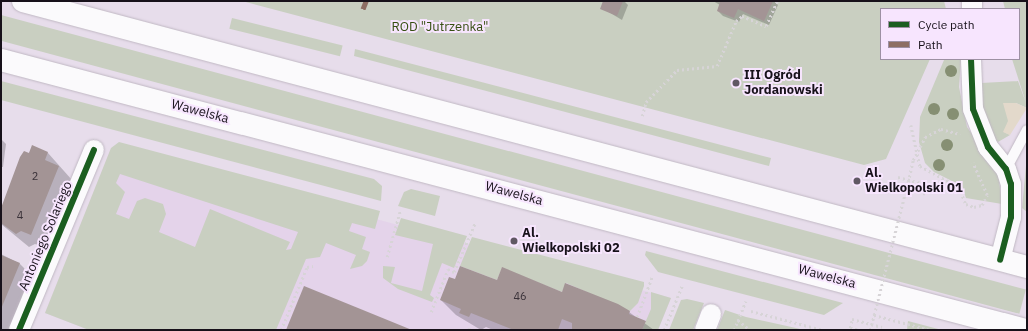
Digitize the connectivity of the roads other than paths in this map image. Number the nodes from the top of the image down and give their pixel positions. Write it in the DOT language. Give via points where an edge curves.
graph roads {
  1 [pos="23,1"];
  2 [pos="1,60"];
  3 [pos="972,60"];
  4 [pos="1027,130"];
  5 [pos="94,150"];
  6 [pos="1006,169"];
  7 [pos="1000,260"];
  8 [pos="1027,267"];
  9 [pos="19,330"];
  10 [pos="1026,330"];
  1 -- 7 [label="main road"];
  2 -- 10 [label="main road, Wawelska"];
  3 -- 6 [label="street" via="973,109 988,147"];
  4 -- 6 [label="lane"];
  5 -- 9 [label="street, Antoniego Solariego"];
  6 -- 7 [label="street" via="1012,203"];
  7 -- 8 [label="main road"];
}
